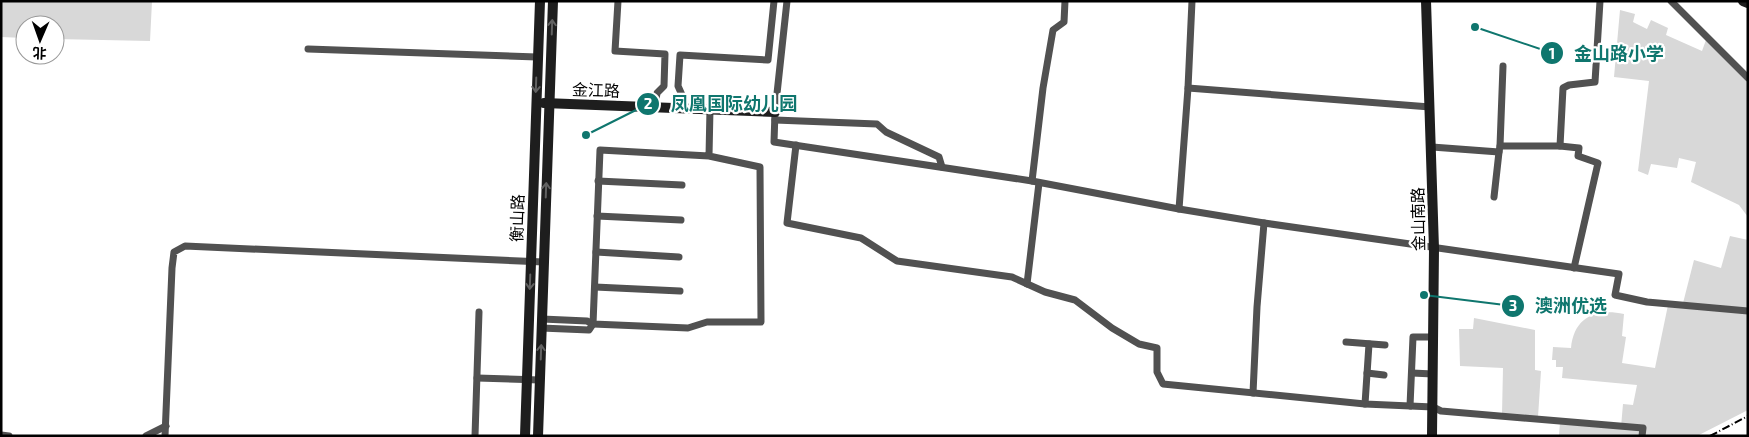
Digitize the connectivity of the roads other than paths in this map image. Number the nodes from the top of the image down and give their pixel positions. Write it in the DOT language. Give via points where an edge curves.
graph roads {
  1 [pos="540,1"];
  2 [pos="552,1"];
  3 [pos="618,1"];
  4 [pos="774,1"];
  5 [pos="788,1"];
  6 [pos="1066,1"];
  7 [pos="1192,1"];
  8 [pos="1426,1"];
  9 [pos="1600,1"];
  10 [pos="1671,1"];
  11 [pos="1743,1"];
  12 [pos="1748,3"];
  13 [pos="308,49"];
  14 [pos="665,54"];
  15 [pos="680,55"];
  16 [pos="537,57"];
  17 [pos="1502,66"];
  18 [pos="1748,78"];
  19 [pos="1188,88"];
  20 [pos="536,103"];
  21 [pos="549,103"];
  22 [pos="655,107"];
  23 [pos="1430,107"];
  24 [pos="683,108"];
  25 [pos="710,109"];
  26 [pos="775,116"];
  27 [pos="796,145"];
  28 [pos="1560,146"];
  29 [pos="1432,147"];
  30 [pos="1500,149"];
  31 [pos="709,156"];
  32 [pos="942,167"];
  33 [pos="598,181"];
  34 [pos="1035,182"];
  35 [pos="682,185"];
  36 [pos="1494,197"];
  37 [pos="1179,209"];
  38 [pos="597,216"];
  39 [pos="681,220"];
  40 [pos="1264,223"];
  41 [pos="1434,249"];
  42 [pos="596,252"];
  43 [pos="679,257"];
  44 [pos="530,261"];
  45 [pos="544,262"];
  46 [pos="1574,268"];
  47 [pos="1027,284"];
  48 [pos="595,287"];
  49 [pos="680,292"];
  50 [pos="1748,311"];
  51 [pos="479,312"];
  52 [pos="542,324"];
  53 [pos="594,324"];
  54 [pos="1434,337"];
  55 [pos="1346,342"];
  56 [pos="1369,344"];
  57 [pos="1385,345"];
  58 [pos="1367,373"];
  59 [pos="1412,373"];
  60 [pos="1433,374"];
  61 [pos="1384,375"];
  62 [pos="477,378"];
  63 [pos="526,380"];
  64 [pos="540,380"];
  65 [pos="1254,393"];
  66 [pos="1365,404"];
  67 [pos="1410,406"];
  68 [pos="1432,408"];
  69 [pos="166,426"];
  70 [pos="1,436"];
  71 [pos="9,436"];
  72 [pos="146,436"];
  73 [pos="165,436"];
  74 [pos="475,436"];
  75 [pos="525,436"];
  76 [pos="538,436"];
  77 [pos="1432,436"];
  78 [pos="1642,436"];
  1 -- 16 [label="street, 衡山路"];
  21 -- 2 [label="street, 衡山路, one-way"];
  3 -- 14 [label="street" via="615,51"];
  4 -- 15 [label="street" via="768,60"];
  5 -- 26 [label="street"];
  6 -- 34 [label="street" via="1064,22 1054,30 1043,88"];
  7 -- 19 [label="street"];
  8 -- 23 [label="street, 金山南路"];
  9 -- 28 [label="street" via="1595,82 1563,88"];
  10 -- 18 [label="street"];
  11 -- 12 [label="street"];
  13 -- 16 [label="street"];
  14 -- 15 [label="street"];
  14 -- 22 [label="street" via="664,86 657,93"];
  15 -- 24 [label="street" via="678,86"];
  16 -- 20 [label="street, 衡山路, one-way"];
  17 -- 30 [label="street"];
  19 -- 23 [label="street"];
  19 -- 37 [label="street"];
  20 -- 21 [label="street, 金江路"];
  20 -- 44 [label="street, 衡山路"];
  21 -- 22 [label="street, 金江路"];
  45 -- 21 [label="street, 衡山路, one-way"];
  22 -- 24 [label="street, 金江路"];
  23 -- 29 [label="street, 金山南路"];
  24 -- 25 [label="street, 金江路"];
  25 -- 26 [label="street, 金江路"];
  25 -- 31 [label="street"];
  26 -- 27 [label="street" via="774,142"];
  26 -- 32 [label="street" via="878,124 886,132 939,157"];
  27 -- 32 [label="street"];
  27 -- 47 [label="street" via="787,223 861,238 897,261 1012,278"];
  28 -- 30 [label="street"];
  28 -- 46 [label="street" via="1579,148 1578,156 1598,163"];
  29 -- 30 [label="street"];
  29 -- 41 [label="street, 金山南路"];
  30 -- 36 [label="street"];
  31 -- 33 [label="street" via="600,150"];
  31 -- 53 [label="street" via="760,167 761,322 707,322 688,328"];
  32 -- 34 [label="street"];
  33 -- 35 [label="street"];
  33 -- 38 [label="street"];
  34 -- 37 [label="street"];
  34 -- 47 [label="street"];
  37 -- 40 [label="street"];
  38 -- 39 [label="street"];
  38 -- 42 [label="street"];
  40 -- 41 [label="street"];
  40 -- 65 [label="street"];
  41 -- 46 [label="street"];
  41 -- 54 [label="street, 金山南路"];
  42 -- 43 [label="street"];
  42 -- 48 [label="street"];
  44 -- 45 [label="street"];
  44 -- 63 [label="street, 衡山路, one-way"];
  44 -- 69 [label="street" via="185,246 174,252 172,268"];
  45 -- 52 [label="street, 衡山路"];
  46 -- 50 [label="street" via="1619,274 1615,295 1646,302"];
  47 -- 65 [label="street" via="1075,300 1139,344 1156,348 1157,372 1163,384"];
  48 -- 49 [label="street"];
  48 -- 53 [label="street"];
  51 -- 62 [label="street"];
  52 -- 53 [label="street" via="589,330"];
  64 -- 52 [label="street, 衡山路, one-way"];
  54 -- 59 [label="street" via="1413,337"];
  54 -- 60 [label="street, 金山南路"];
  55 -- 56 [label="street"];
  56 -- 57 [label="street"];
  56 -- 58 [label="street"];
  58 -- 61 [label="street"];
  58 -- 66 [label="street"];
  59 -- 60 [label="street"];
  59 -- 67 [label="street"];
  60 -- 68 [label="street, 金山南路"];
  62 -- 63 [label="street"];
  62 -- 74 [label="street"];
  63 -- 64 [label="street"];
  63 -- 75 [label="street, 衡山路"];
  64 -- 76 [label="street, 衡山路"];
  65 -- 66 [label="street"];
  66 -- 67 [label="street"];
  67 -- 68 [label="street"];
  68 -- 77 [label="street, 金山南路"];
  68 -- 78 [label="street" via="1643,428"];
  69 -- 72 [label="street"];
  69 -- 73 [label="street"];
  70 -- 71 [label="street"];
}
